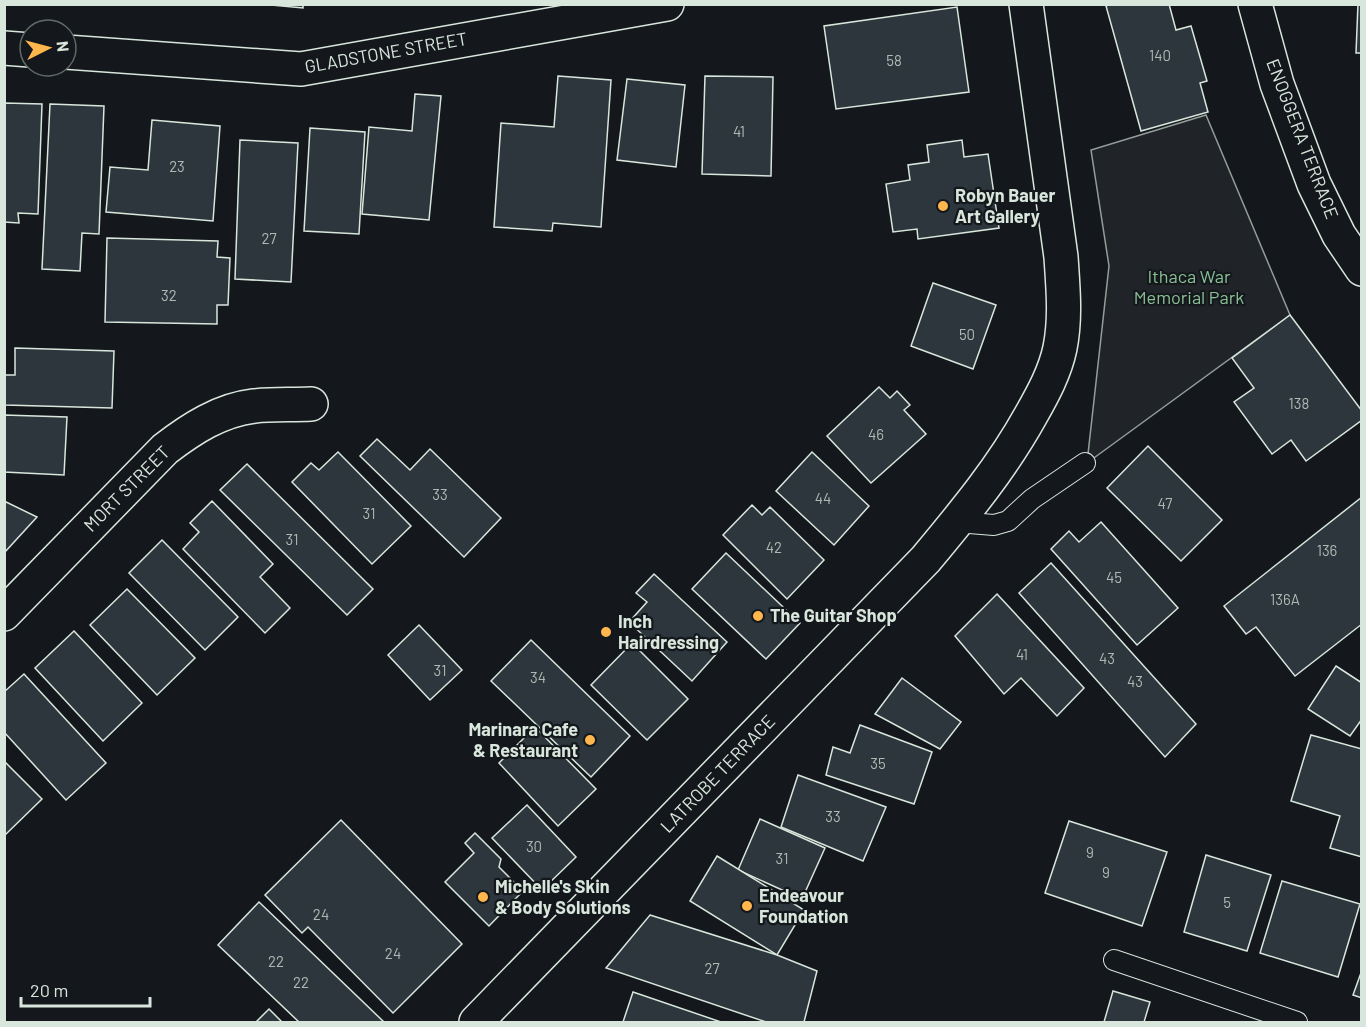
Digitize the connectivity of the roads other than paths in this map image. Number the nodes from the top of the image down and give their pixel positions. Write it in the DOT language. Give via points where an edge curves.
graph roads {
  1 [pos="667,4"];
  2 [pos="1026,4"];
  3 [pos="1255,4"];
  4 [pos="78,53"];
  5 [pos="1362,269"];
  6 [pos="311,404"];
  7 [pos="1085,463"];
  8 [pos="957,522"];
  9 [pos="4,614"];
  10 [pos="1114,960"];
  11 [pos="476,1023"];
  12 [pos="1297,1023"];
  1 -- 4 [label="main road, GLADSTONE STREET" via="301,69"];
  2 -- 8 [label="main road, LATROBE TERRACE" via="1061,257 1064,295 1060,349 1041,397 1015,443"];
  3 -- 5 [label="main road, ENOGGERA TERRACE" via="1278,84 1314,184 1339,235"];
  6 -- 9 [label="main road, MORT STREET" via="243,408 210,419 182,436"];
  7 -- 8 [label="lane" via="1008,520 994,525"];
  8 -- 11 [label="main road, LATROBE TERRACE" via="894,592"];
  10 -- 12 [label="lane"];
}
